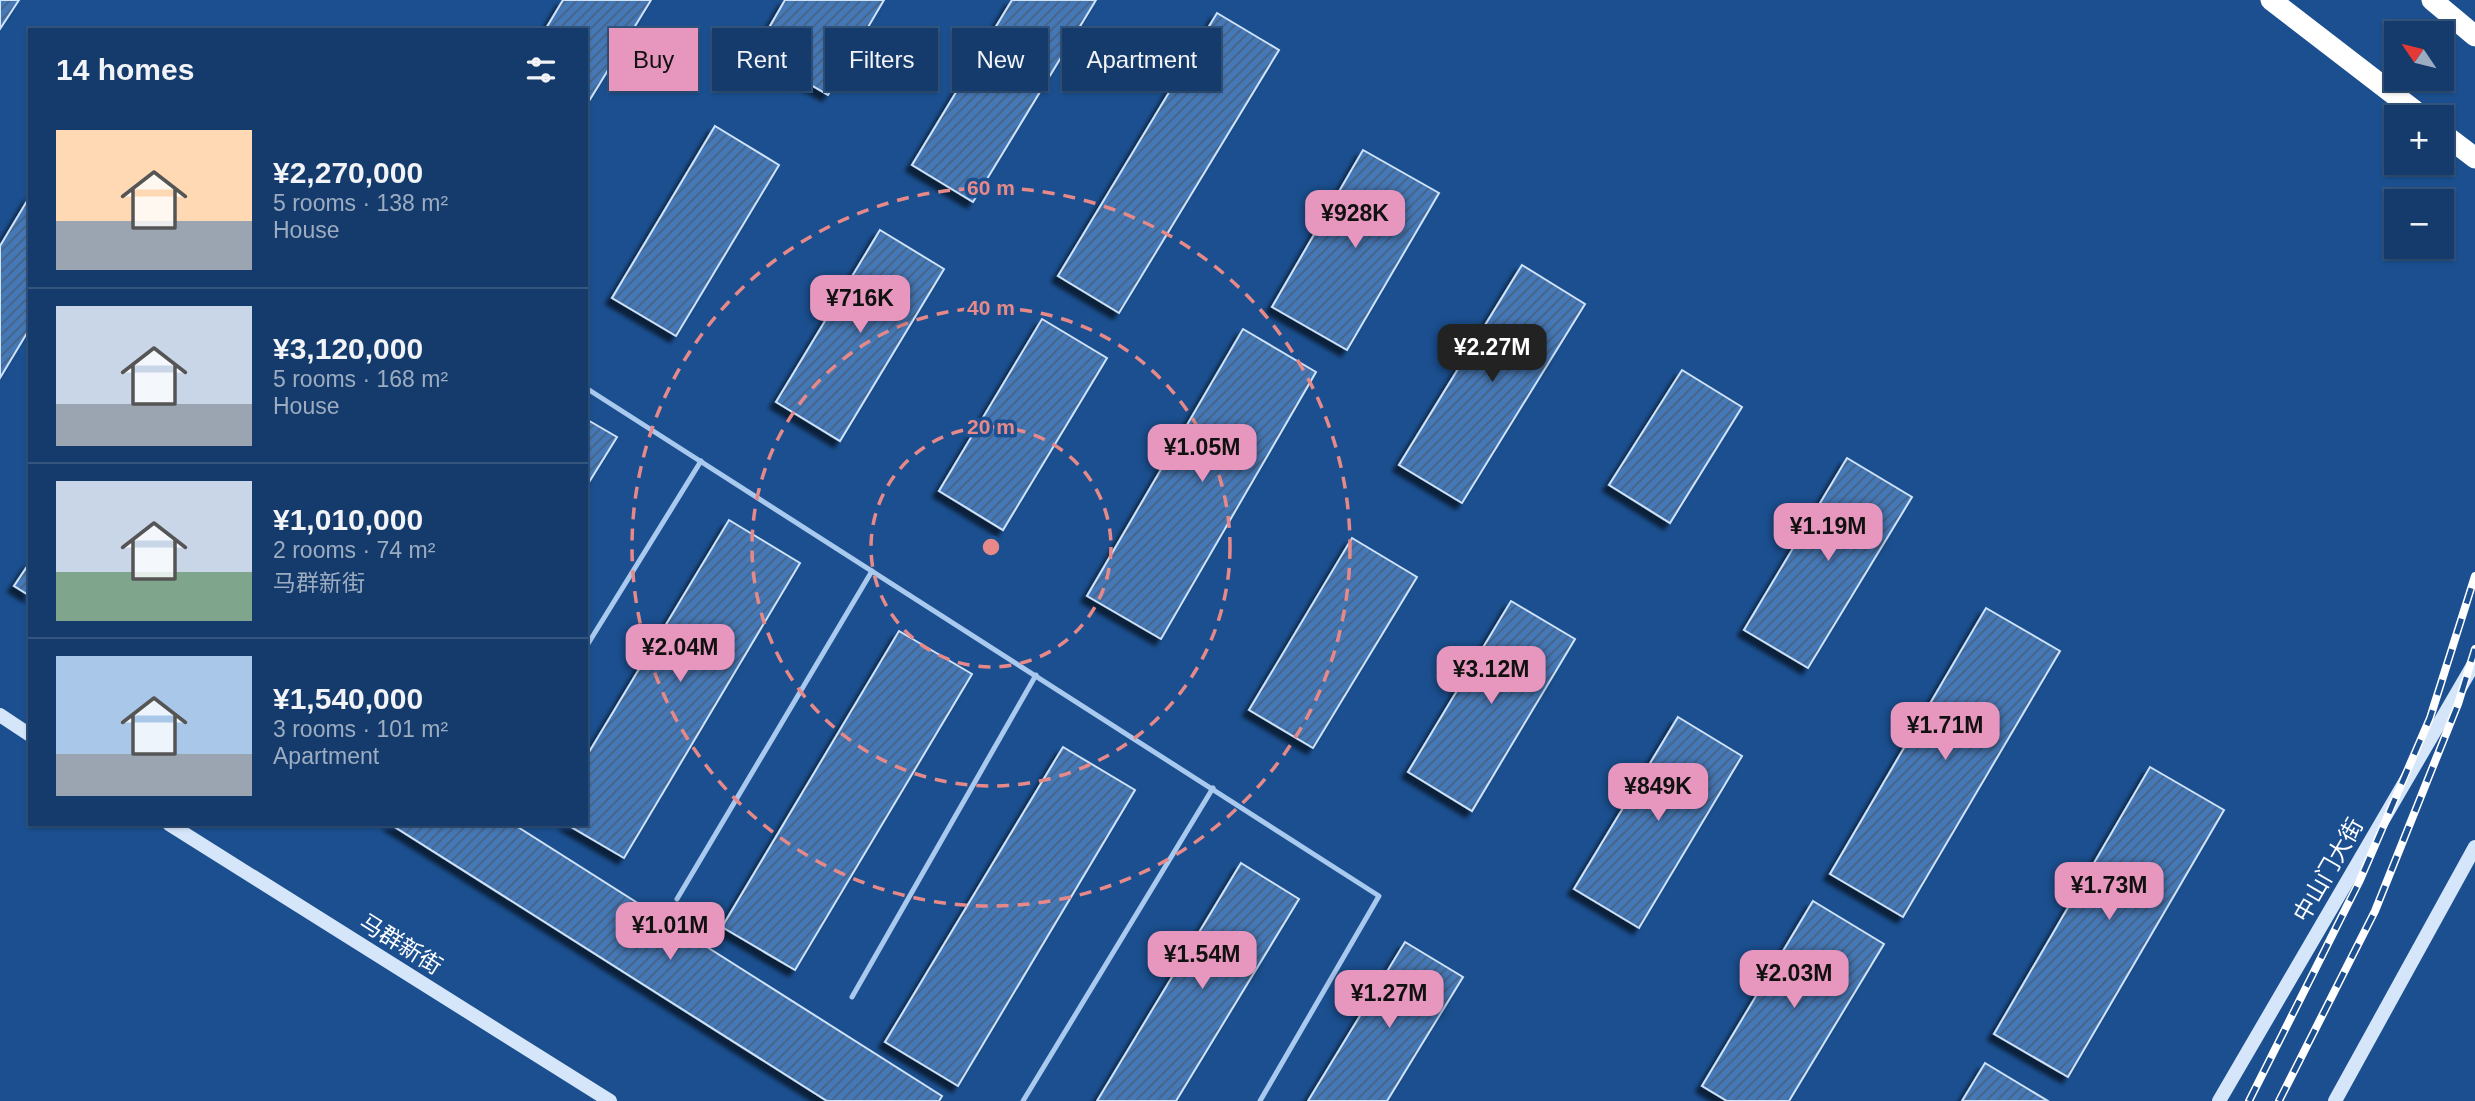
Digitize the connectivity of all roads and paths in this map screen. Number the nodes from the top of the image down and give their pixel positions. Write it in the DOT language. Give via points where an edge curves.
graph roads {
  1 [pos="2271,0"];
  2 [pos="2432,0"];
  3 [pos="2475,36"];
  4 [pos="2407,105"];
  5 [pos="2454,142"];
  6 [pos="2475,158"];
  7 [pos="588,389"];
  8 [pos="701,461"];
  9 [pos="872,571"];
  10 [pos="588,645"];
  11 [pos="2475,662"];
  12 [pos="1036,675"];
  13 [pos="0,715"];
  14 [pos="28,734"];
  15 [pos="1213,788"];
  16 [pos="172,826"];
  17 [pos="2475,847"];
  18 [pos="677,899"];
  19 [pos="852,997"];
  20 [pos="610,1101"];
  21 [pos="1023,1101"];
  22 [pos="1260,1101"];
  23 [pos="2219,1101"];
  24 [pos="2335,1101"];
  1 -- 4 [label="highway"];
  2 -- 3 [label="highway"];
  5 -- 6 [label="highway"];
  7 -- 8 [label="lane"];
  8 -- 9 [label="lane"];
  8 -- 10 [label="lane"];
  9 -- 12 [label="lane"];
  9 -- 18 [label="lane"];
  11 -- 23 [label="main road, 中山门大街"];
  12 -- 15 [label="lane"];
  12 -- 19 [label="lane"];
  13 -- 14 [label="main road"];
  15 -- 21 [label="lane"];
  15 -- 22 [label="lane" via="1379,896"];
  16 -- 20 [label="main road, 马群新街"];
  17 -- 24 [label="main road"];
}
